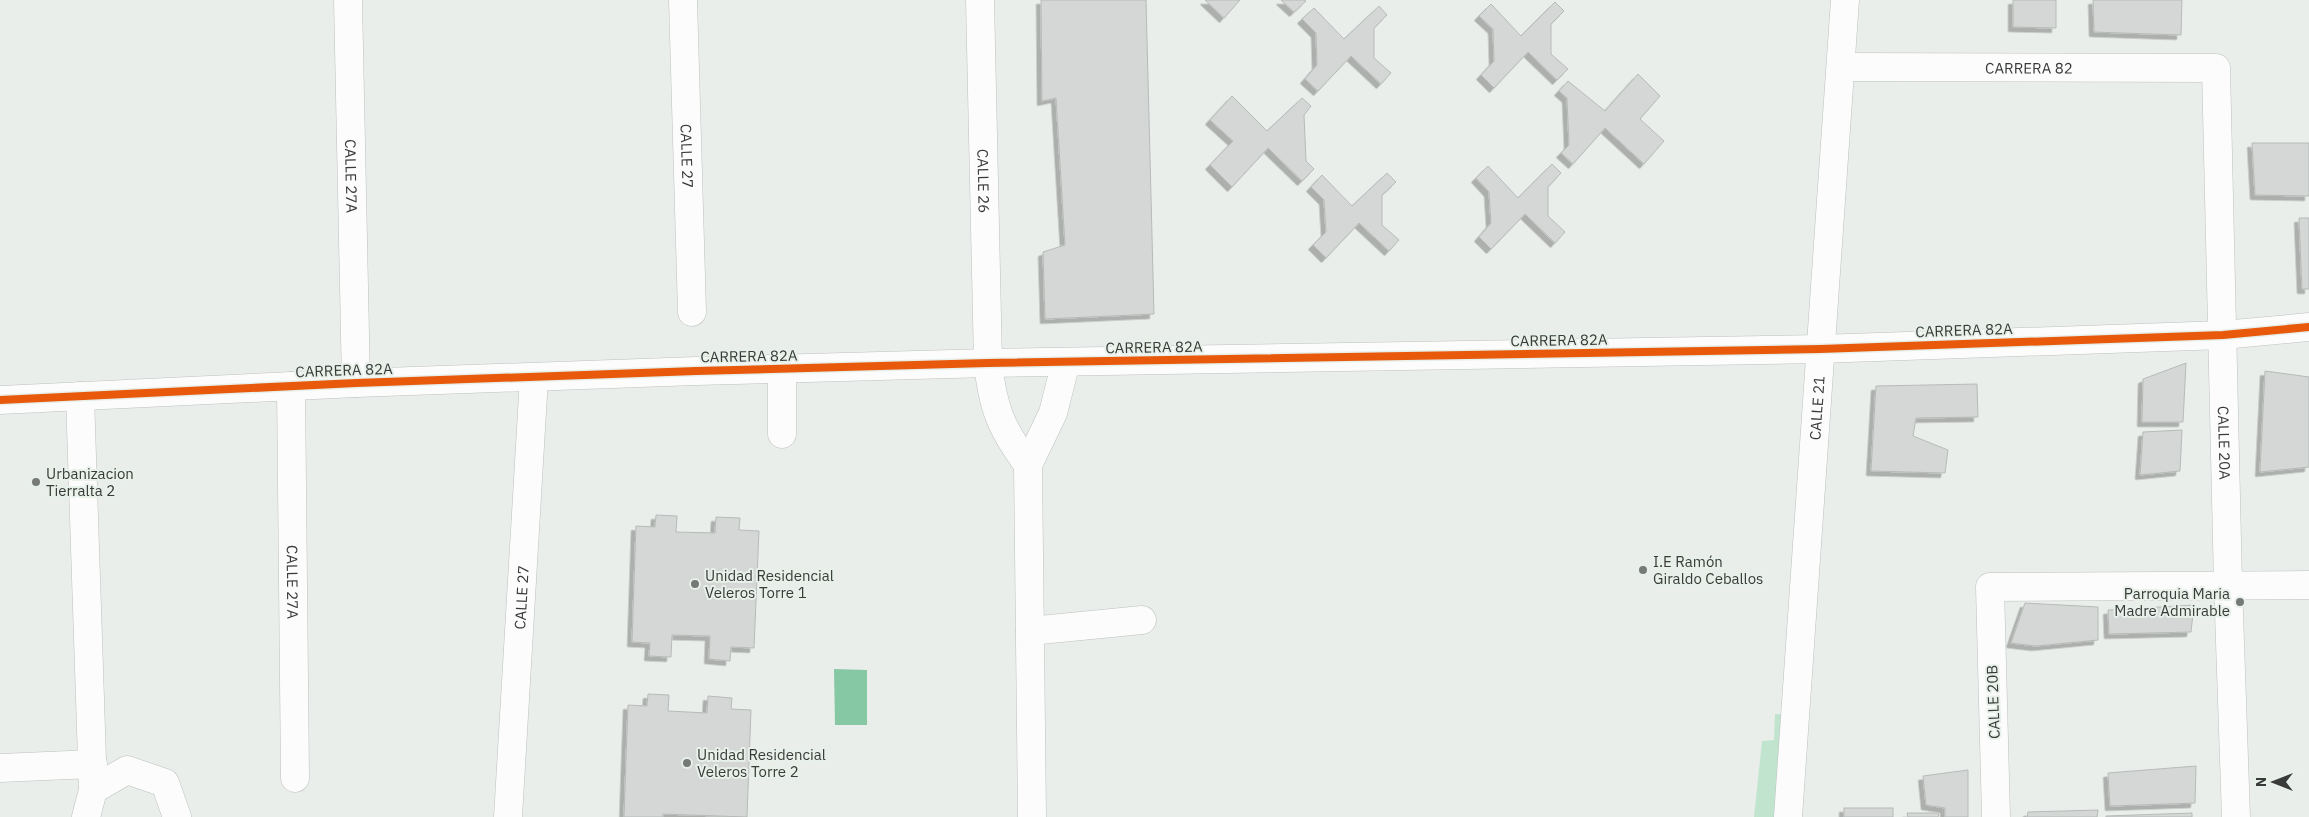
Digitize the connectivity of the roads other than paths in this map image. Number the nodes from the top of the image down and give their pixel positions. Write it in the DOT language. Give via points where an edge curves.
graph roads {
  1 [pos="348,0"];
  2 [pos="683,0"];
  3 [pos="980,0"];
  4 [pos="1845,0"];
  5 [pos="1840,67"];
  6 [pos="2216,68"];
  7 [pos="692,312"];
  8 [pos="2309,327"];
  9 [pos="2223,335"];
  10 [pos="1820,349"];
  11 [pos="1066,362"];
  12 [pos="988,363"];
  13 [pos="782,369"];
  14 [pos="534,378"];
  15 [pos="356,383"];
  16 [pos="290,386"];
  17 [pos="80,396"];
  18 [pos="0,400"];
  19 [pos="782,434"];
  20 [pos="1028,465"];
  21 [pos="2228,584"];
  22 [pos="2309,585"];
  23 [pos="1142,620"];
  24 [pos="1030,630"];
  25 [pos="0,768"];
  26 [pos="93,777"];
  27 [pos="295,778"];
  28 [pos="86,817"];
  29 [pos="177,817"];
  30 [pos="508,817"];
  31 [pos="1032,817"];
  32 [pos="1788,817"];
  33 [pos="1996,817"];
  34 [pos="2236,817"];
  1 -- 15 [label="street, CALLE 27A"];
  2 -- 7 [label="street, CALLE 27"];
  3 -- 12 [label="street, CALLE 26"];
  4 -- 5 [label="street, CALLE 21"];
  5 -- 6 [label="street, CARRERA 82"];
  5 -- 10 [label="street, CALLE 21" via="1826,123"];
  6 -- 9 [label="street, CALLE 20A"];
  8 -- 9 [label="street, CARRERA 82A"];
  9 -- 10 [label="street, CARRERA 82A"];
  9 -- 21 [label="street, CALLE 20A"];
  10 -- 11 [label="street, CARRERA 82A"];
  10 -- 32 [label="street, CALLE 21"];
  11 -- 12 [label="street, CARRERA 82A"];
  11 -- 20 [label="street" via="1053,413"];
  12 -- 13 [label="street, CARRERA 82A"];
  12 -- 20 [label="street, CALLE 26" via="998,414 1008,437"];
  13 -- 14 [label="street, CARRERA 82A"];
  13 -- 19 [label="street"];
  14 -- 15 [label="street, CARRERA 82A"];
  14 -- 30 [label="street, CALLE 27"];
  15 -- 16 [label="street, CARRERA 82A"];
  16 -- 17 [label="street, CARRERA 82A"];
  16 -- 27 [label="street, CALLE 27A"];
  17 -- 18 [label="street, CARRERA 82A"];
  17 -- 26 [label="street"];
  20 -- 24 [label="street"];
  21 -- 22 [label="street"];
  21 -- 33 [label="street, CALLE 20B" via="1990,587"];
  21 -- 34 [label="street, CALLE 20A"];
  23 -- 24 [label="street"];
  24 -- 31 [label="street"];
  25 -- 26 [label="street"];
  26 -- 28 [label="street"];
  26 -- 29 [label="street" via="127,770 165,783"];
}
